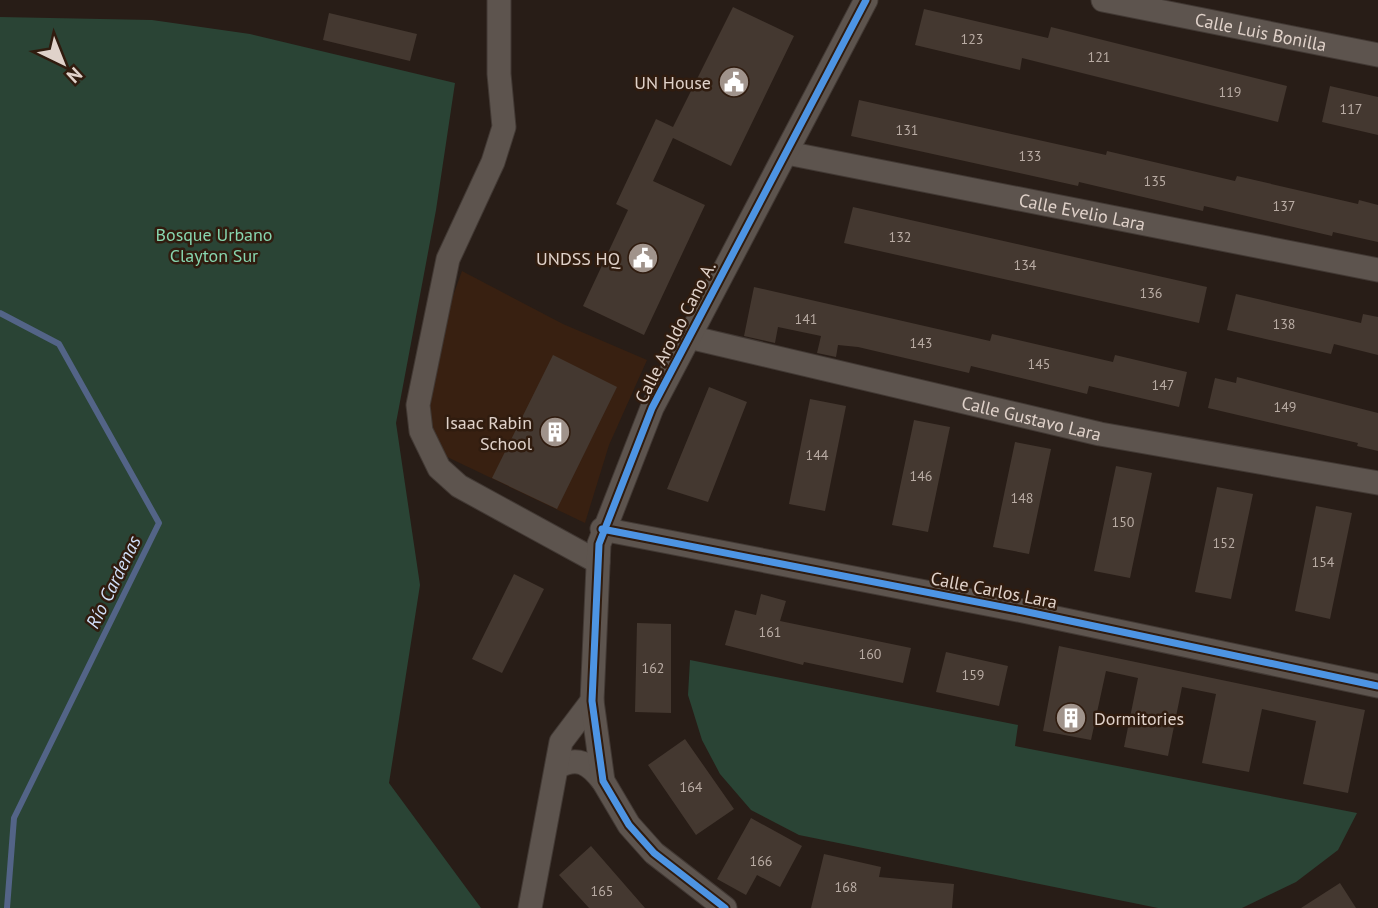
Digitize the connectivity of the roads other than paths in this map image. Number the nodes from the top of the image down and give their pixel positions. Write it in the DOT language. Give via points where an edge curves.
graph roads {
  1 [pos="498,0"];
  2 [pos="866,0"];
  3 [pos="1103,0"];
  4 [pos="1378,55"];
  5 [pos="787,153"];
  6 [pos="1378,270"];
  7 [pos="689,337"];
  8 [pos="1378,483"];
  9 [pos="602,529"];
  10 [pos="598,562"];
  11 [pos="1378,687"];
  12 [pos="592,701"];
  13 [pos="557,767"];
  14 [pos="603,781"];
  15 [pos="530,908"];
  16 [pos="724,908"];
  1 -- 10 [label="street" via="504,127 448,260 418,405 421,431 439,468 459,486"];
  2 -- 5 [label="street, Calle Aroldo Cano A."];
  3 -- 4 [label="street, Calle Luis Bonilla"];
  5 -- 6 [label="street, Calle Evelio Lara"];
  5 -- 7 [label="street, Calle Aroldo Cano A."];
  7 -- 8 [label="street, Calle Gustavo Lara" via="1100,433"];
  7 -- 9 [label="street, Calle Aroldo Cano A." via="652,408"];
  9 -- 10 [label="street, Calle Aroldo Cano A."];
  9 -- 11 [label="street, Calle Carlos Lara" via="1023,611"];
  10 -- 12 [label="street, Calle Aroldo Cano A."];
  12 -- 13 [label="street" via="561,743"];
  12 -- 14 [label="street, Calle Aroldo Cano A."];
  13 -- 14 [label="street" via="578,760 592,766"];
  13 -- 15 [label="street"];
  14 -- 16 [label="street" via="622,816 654,853"];
}
